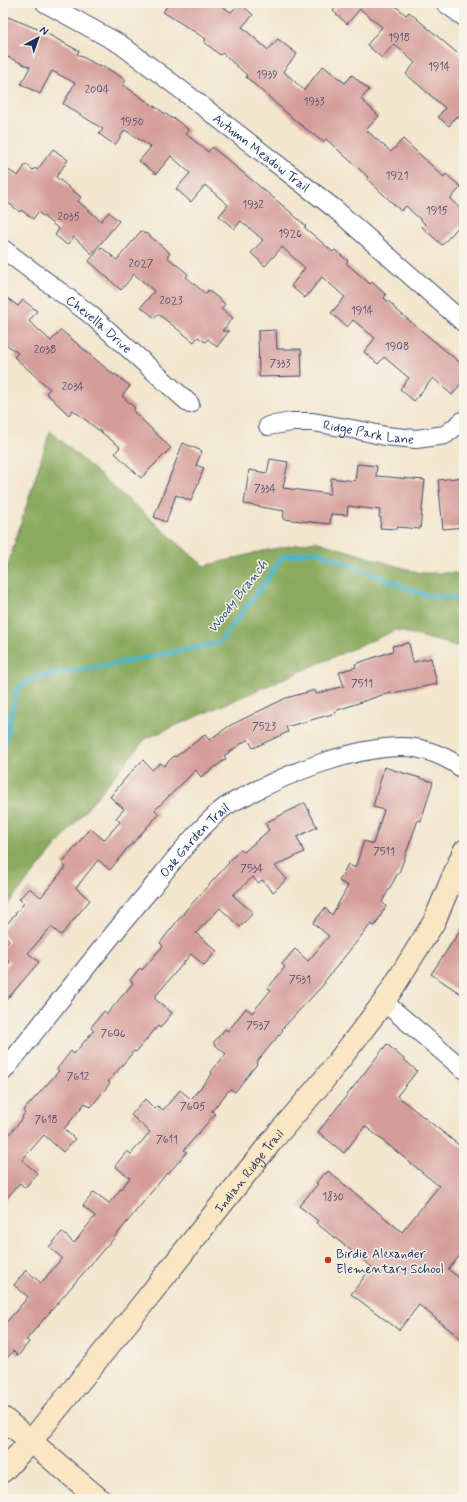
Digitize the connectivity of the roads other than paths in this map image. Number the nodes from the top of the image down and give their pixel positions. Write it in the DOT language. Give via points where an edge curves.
graph roads {
  1 [pos="45,3"];
  2 [pos="445,3"];
  3 [pos="464,17"];
  4 [pos="3,249"];
  5 [pos="464,323"];
  6 [pos="190,404"];
  7 [pos="464,420"];
  8 [pos="268,426"];
  9 [pos="464,770"];
  10 [pos="464,851"];
  11 [pos="384,1002"];
  12 [pos="464,1070"];
  13 [pos="3,1072"];
  14 [pos="3,1418"];
  15 [pos="31,1441"];
  16 [pos="3,1472"];
  17 [pos="99,1499"];
  1 -- 5 [label="street, Autumn Meadow Trail" via="120,44 188,95 335,209"];
  2 -- 3 [label="street"];
  4 -- 6 [label="street, Chevella Drive" via="91,316"];
  7 -- 8 [label="street, Ridge Park Lane" via="445,435 416,439 385,436 313,422"];
  9 -- 13 [label="street, Oak Garden Trail" via="434,753 404,747 366,750 320,764 264,786 222,809 198,832 132,911"];
  10 -- 11 [label="street, Indian Ridge Trail" via="434,922"];
  11 -- 12 [label="street"];
  11 -- 15 [label="street, Indian Ridge Trail"];
  14 -- 15 [label="street"];
  15 -- 16 [label="street, Indian Ridge Trail"];
  15 -- 17 [label="street"];
}
